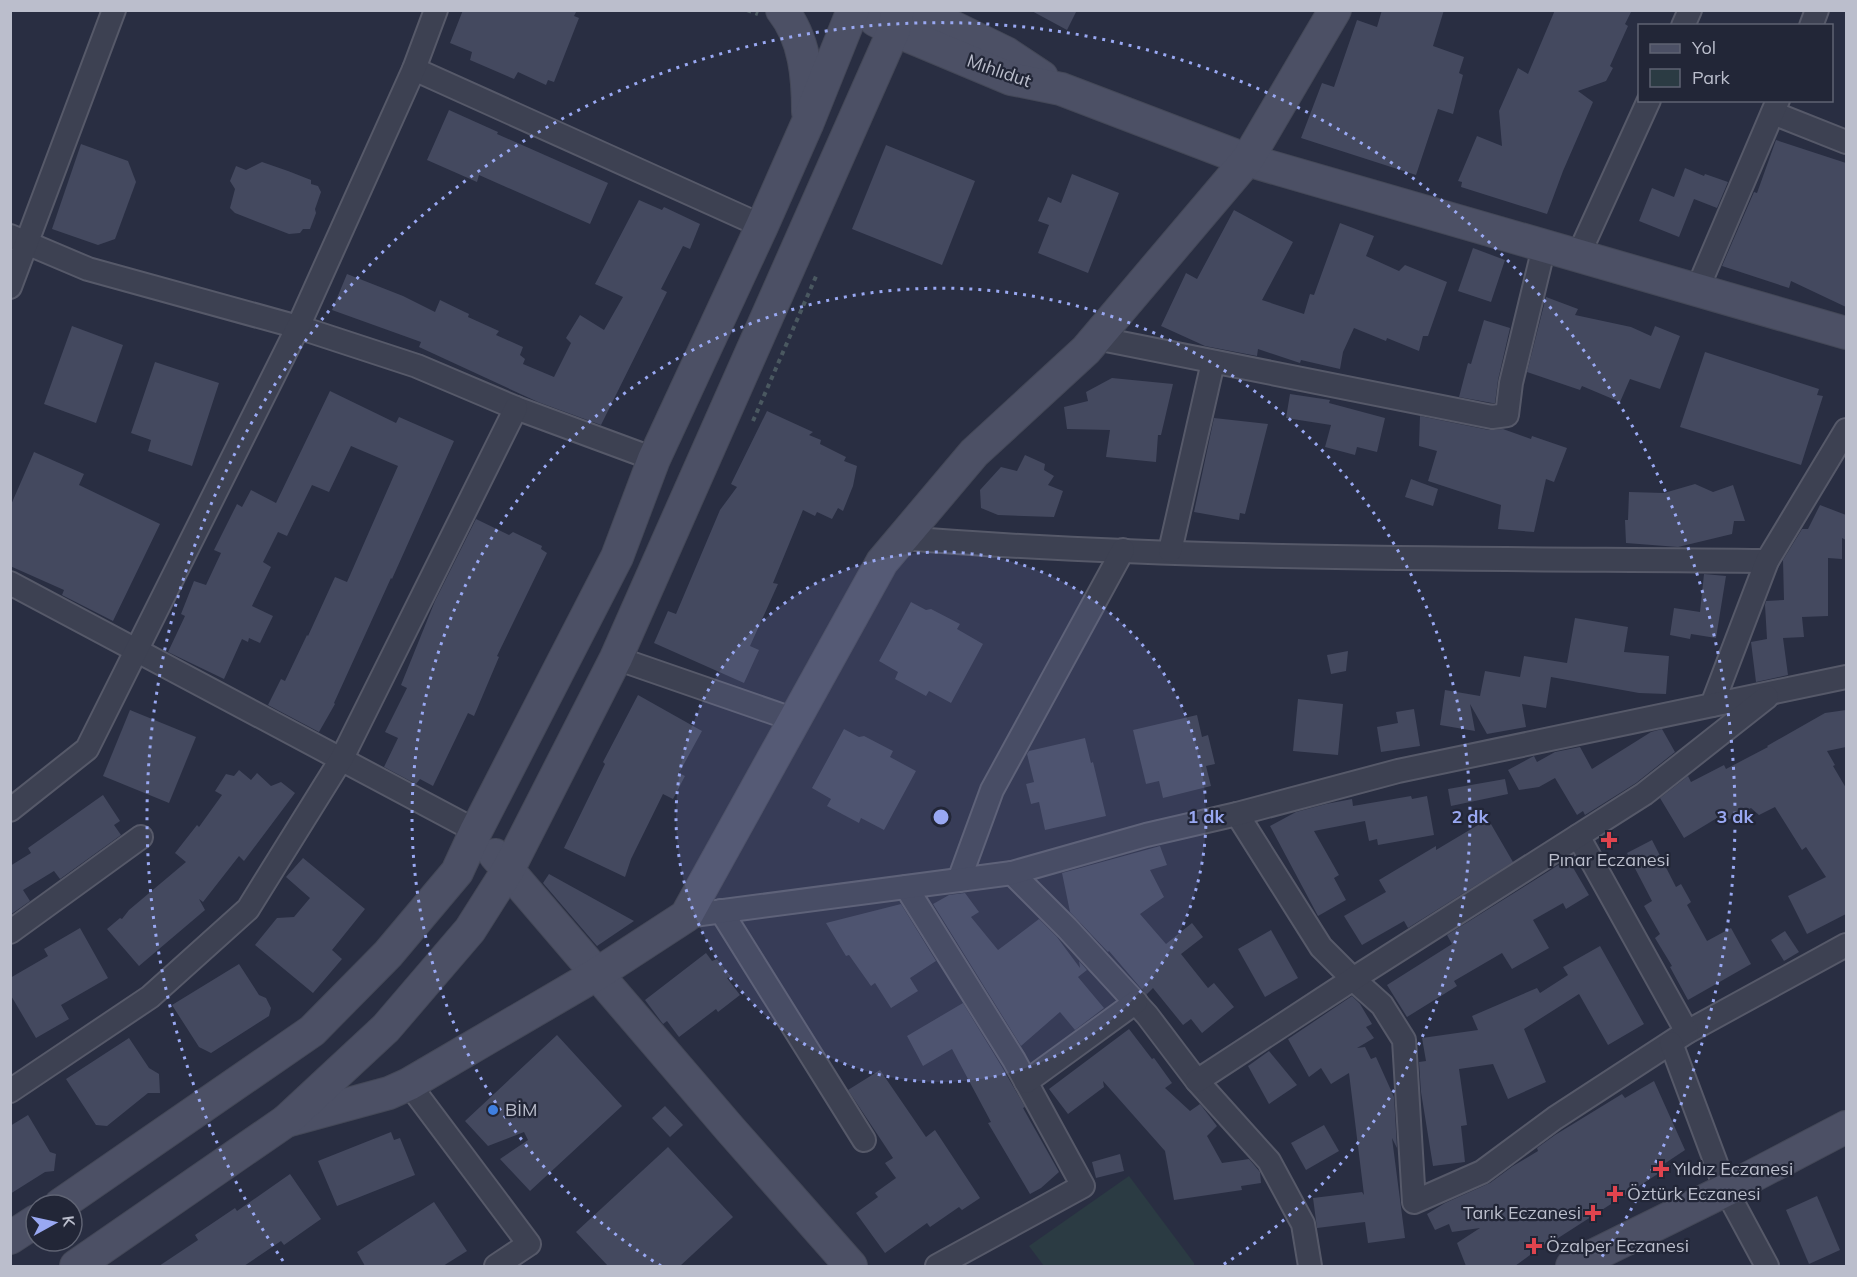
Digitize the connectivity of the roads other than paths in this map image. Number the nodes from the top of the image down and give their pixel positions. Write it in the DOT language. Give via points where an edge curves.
graph roads {
  1 [pos="114,10"];
  2 [pos="436,10"];
  3 [pos="782,10"];
  4 [pos="855,10"];
  5 [pos="918,10"];
  6 [pos="1335,10"];
  7 [pos="1690,10"];
  8 [pos="896,20"];
  9 [pos="1684,24"];
  10 [pos="414,69"];
  11 [pos="1061,89"];
  12 [pos="1648,102"];
  13 [pos="1775,107"];
  14 [pos="808,122"];
  15 [pos="1846,142"];
  16 [pos="1247,160"];
  17 [pos="762,226"];
  18 [pos="19,240"];
  19 [pos="1544,247"];
  20 [pos="1578,256"];
  21 [pos="10,287"];
  22 [pos="1697,290"];
  23 [pos="298,327"];
  24 [pos="1846,333"];
  25 [pos="1096,339"];
  26 [pos="1213,362"];
  27 [pos="516,408"];
  28 [pos="1846,430"];
  29 [pos="654,459"];
  30 [pos="902,538"];
  31 [pos="1124,550"];
  32 [pos="1170,551"];
  33 [pos="1767,561"];
  34 [pos="10,583"];
  35 [pos="137,652"];
  36 [pos="616,658"];
  37 [pos="1846,677"];
  38 [pos="1771,695"];
  39 [pos="1712,705"];
  40 [pos="795,720"];
  41 [pos="342,759"];
  42 [pos="10,810"];
  43 [pos="1237,814"];
  44 [pos="476,831"];
  45 [pos="1578,836"];
  46 [pos="141,837"];
  47 [pos="508,870"];
  48 [pos="1012,873"];
  49 [pos="959,880"];
  50 [pos="906,887"];
  51 [pos="721,911"];
  52 [pos="686,916"];
  53 [pos="10,932"];
  54 [pos="1846,945"];
  55 [pos="597,974"];
  56 [pos="1353,979"];
  57 [pos="1136,1002"];
  58 [pos="1679,1037"];
  59 [pos="1197,1081"];
  60 [pos="1026,1082"];
  61 [pos="408,1084"];
  62 [pos="10,1092"];
  63 [pos="286,1121"];
  64 [pos="1846,1127"];
  65 [pos="864,1140"];
  66 [pos="1726,1190"];
  67 [pos="77,1193"];
  68 [pos="24,1229"];
  69 [pos="10,1238"];
  70 [pos="76,1266"];
  71 [pos="496,1266"];
  72 [pos="851,1266"];
  73 [pos="937,1266"];
  74 [pos="1310,1266"];
  75 [pos="1572,1266"];
  76 [pos="1767,1266"];
  1 -- 18 [label="street"];
  2 -- 10 [label="street"];
  3 -- 14 [label="main road" via="790,21 804,62"];
  4 -- 8 [label="main road, Mıhlıdut"];
  4 -- 14 [label="main road"];
  5 -- 11 [label="main road, Mıhlıdut" via="1006,53"];
  6 -- 16 [label="main road"];
  7 -- 9 [label="street"];
  8 -- 11 [label="main road, Mıhlıdut" via="1011,79"];
  8 -- 36 [label="main road"];
  10 -- 17 [label="street"];
  10 -- 23 [label="street"];
  11 -- 16 [label="main road"];
  12 -- 20 [label="street"];
  13 -- 15 [label="street"];
  13 -- 22 [label="street"];
  14 -- 17 [label="main road"];
  16 -- 19 [label="main road"];
  16 -- 25 [label="main road"];
  17 -- 29 [label="main road"];
  18 -- 21 [label="street"];
  18 -- 23 [label="street" via="88,268"];
  19 -- 20 [label="main road"];
  19 -- 26 [label="street" via="1507,415 1492,417"];
  20 -- 22 [label="main road"];
  22 -- 24 [label="main road"];
  23 -- 27 [label="street" via="417,366"];
  23 -- 35 [label="street"];
  25 -- 26 [label="street"];
  25 -- 30 [label="main road" via="974,453"];
  26 -- 32 [label="street"];
  27 -- 29 [label="street"];
  27 -- 41 [label="street"];
  28 -- 33 [label="street"];
  29 -- 44 [label="main road" via="617,557"];
  30 -- 31 [label="street"];
  30 -- 40 [label="main road" via="882,562"];
  31 -- 32 [label="street"];
  31 -- 49 [label="street" via="992,790"];
  32 -- 33 [label="street" via="1287,556"];
  33 -- 39 [label="street"];
  34 -- 35 [label="street"];
  35 -- 41 [label="street"];
  35 -- 42 [label="street" via="87,749"];
  36 -- 40 [label="street"];
  36 -- 47 [label="main road"];
  37 -- 38 [label="street"];
  38 -- 39 [label="street"];
  38 -- 45 [label="street" via="1644,794"];
  39 -- 43 [label="street" via="1398,771"];
  40 -- 52 [label="main road"];
  41 -- 44 [label="street"];
  41 -- 62 [label="street" via="248,909 150,997"];
  43 -- 48 [label="street"];
  43 -- 56 [label="street" via="1321,947"];
  44 -- 47 [label="main road"];
  44 -- 67 [label="main road" via="457,872 388,954 312,1031"];
  45 -- 56 [label="street"];
  45 -- 58 [label="street"];
  46 -- 53 [label="street"];
  47 -- 55 [label="main road"];
  47 -- 63 [label="main road" via="470,930 386,1028"];
  48 -- 49 [label="street"];
  48 -- 57 [label="street"];
  49 -- 50 [label="street"];
  50 -- 51 [label="street"];
  50 -- 60 [label="street"];
  51 -- 52 [label="street"];
  51 -- 65 [label="street"];
  52 -- 55 [label="main road"];
  54 -- 58 [label="street"];
  55 -- 61 [label="main road"];
  55 -- 72 [label="main road"];
  56 -- 58 [label="street" via="1382,1005 1404,1040 1414,1203 1482,1172 1555,1118"];
  56 -- 59 [label="street"];
  57 -- 59 [label="street"];
  57 -- 60 [label="street"];
  58 -- 66 [label="street"];
  59 -- 74 [label="street" via="1269,1161 1304,1224"];
  60 -- 73 [label="street" via="1083,1186"];
  61 -- 63 [label="main road" via="389,1093"];
  61 -- 71 [label="street" via="529,1244"];
  63 -- 70 [label="main road"];
  64 -- 66 [label="main road"];
  66 -- 75 [label="main road"];
  66 -- 76 [label="street"];
  68 -- 69 [label="main road"];
}
